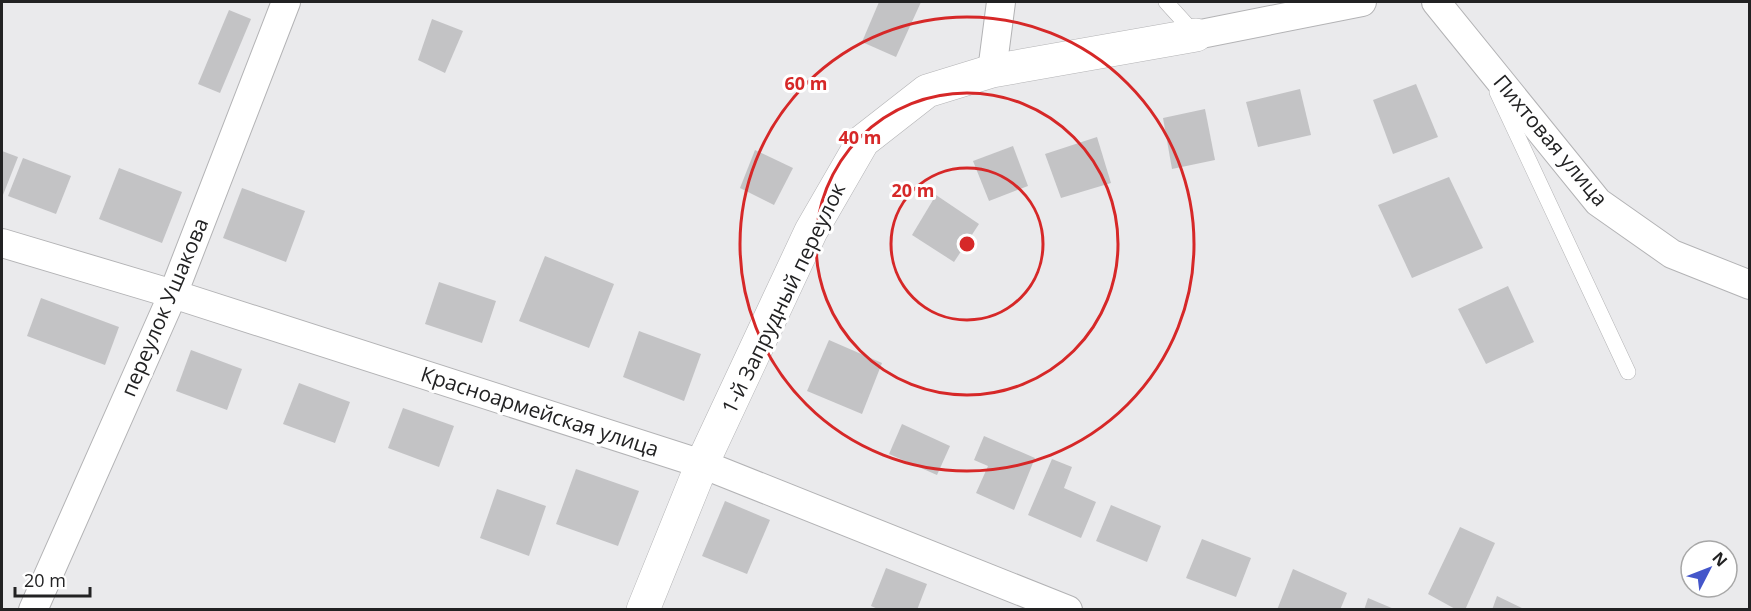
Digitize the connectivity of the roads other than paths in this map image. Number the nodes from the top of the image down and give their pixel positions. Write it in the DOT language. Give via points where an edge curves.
graph roads {
  1 [pos="286,2"];
  2 [pos="1001,2"];
  3 [pos="1166,2"];
  4 [pos="1362,2"];
  5 [pos="1436,2"];
  6 [pos="1196,35"];
  7 [pos="1479,54"];
  8 [pos="993,71"];
  9 [pos="2,243"];
  10 [pos="1749,285"];
  11 [pos="173,294"];
  12 [pos="1628,372"];
  13 [pos="702,464"];
  14 [pos="33,609"];
  15 [pos="643,609"];
  16 [pos="1068,609"];
  1 -- 11 [label="street, переулок Ушакова"];
  2 -- 8 [label="street"];
  3 -- 6 [label="lane"];
  4 -- 6 [label="street, 1-й Запрудный переулок"];
  5 -- 7 [label="street, Пихтовая улица"];
  6 -- 8 [label="street, 1-й Запрудный переулок"];
  7 -- 10 [label="street, Пихтовая улица" via="1598,202 1672,254"];
  7 -- 12 [label="lane"];
  8 -- 13 [label="street, 1-й Запрудный переулок" via="927,91 863,141 811,231"];
  9 -- 11 [label="street, Красноармейская улица"];
  11 -- 13 [label="street, Красноармейская улица"];
  11 -- 14 [label="street, переулок Ушакова"];
  13 -- 15 [label="street, 1-й Запрудный переулок"];
  13 -- 16 [label="street, Красноармейская улица"];
}
